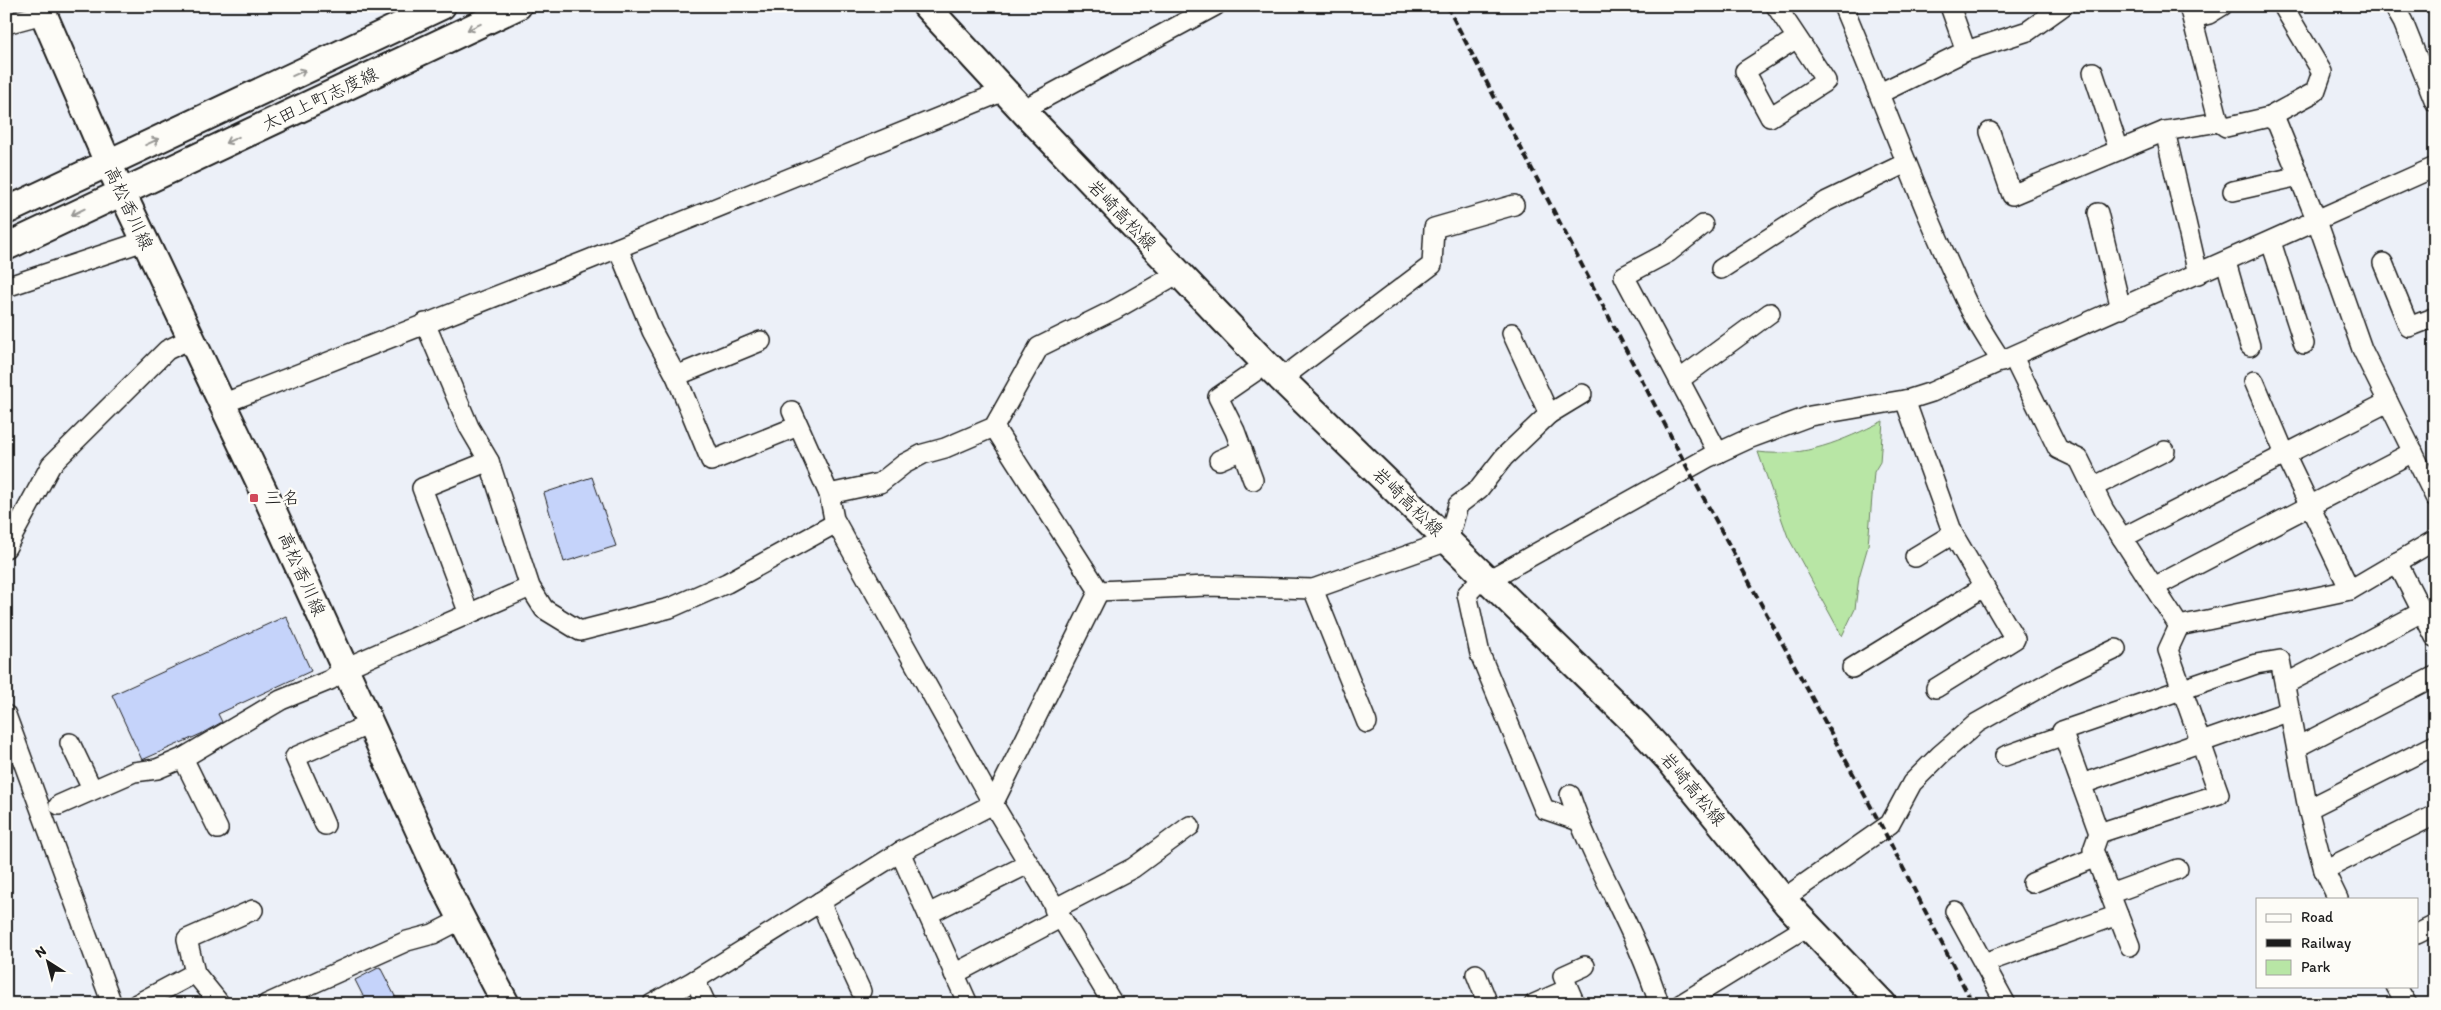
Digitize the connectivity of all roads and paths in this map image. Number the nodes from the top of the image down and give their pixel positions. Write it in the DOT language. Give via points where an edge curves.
graph roads {
  1 [pos="442,6"];
  2 [pos="518,6"];
  3 [pos="926,6"];
  4 [pos="1215,6"];
  5 [pos="1776,6"];
  6 [pos="1843,6"];
  7 [pos="2063,6"];
  8 [pos="2222,6"];
  9 [pos="2283,6"];
  10 [pos="2394,6"];
  11 [pos="1951,9"];
  12 [pos="41,10"];
  13 [pos="2191,12"];
  14 [pos="6,24"];
  15 [pos="1797,38"];
  16 [pos="1966,51"];
  17 [pos="2093,72"];
  18 [pos="1004,91"];
  19 [pos="1880,93"];
  20 [pos="2435,102"];
  21 [pos="1022,110"];
  22 [pos="2269,117"];
  23 [pos="2218,122"];
  24 [pos="2165,130"];
  25 [pos="1990,132"];
  26 [pos="2119,150"];
  27 [pos="108,163"];
  28 [pos="1906,163"];
  29 [pos="2435,167"];
  30 [pos="2298,176"];
  31 [pos="122,191"];
  32 [pos="2233,191"];
  33 [pos="1514,205"];
  34 [pos="6,211"];
  35 [pos="2098,213"];
  36 [pos="2317,221"];
  37 [pos="1704,225"];
  38 [pos="144,241"];
  39 [pos="2271,242"];
  40 [pos="6,247"];
  41 [pos="618,248"];
  42 [pos="2226,262"];
  43 [pos="2383,263"];
  44 [pos="1721,269"];
  45 [pos="1179,273"];
  46 [pos="2198,274"];
  47 [pos="6,286"];
  48 [pos="2121,309"];
  49 [pos="1770,313"];
  50 [pos="2435,317"];
  51 [pos="424,323"];
  52 [pos="1512,333"];
  53 [pos="190,338"];
  54 [pos="761,341"];
  55 [pos="2304,344"];
  56 [pos="2250,346"];
  57 [pos="2007,360"];
  58 [pos="1274,372"];
  59 [pos="676,376"];
  60 [pos="1679,380"];
  61 [pos="2254,381"];
  62 [pos="1582,394"];
  63 [pos="1905,400"];
  64 [pos="2388,402"];
  65 [pos="222,404"];
  66 [pos="1549,414"];
  67 [pos="994,427"];
  68 [pos="1242,450"];
  69 [pos="2165,451"];
  70 [pos="2413,452"];
  71 [pos="1718,453"];
  72 [pos="2284,454"];
  73 [pos="1219,460"];
  74 [pos="489,461"];
  75 [pos="1253,480"];
  76 [pos="2093,487"];
  77 [pos="829,494"];
  78 [pos="2434,494"];
  79 [pos="2310,505"];
  80 [pos="836,523"];
  81 [pos="1954,534"];
  82 [pos="2122,538"];
  83 [pos="2435,540"];
  84 [pos="1448,541"];
  85 [pos="6,548"];
  86 [pos="1915,557"];
  87 [pos="2397,562"];
  88 [pos="1486,578"];
  89 [pos="530,587"];
  90 [pos="1984,587"];
  91 [pos="2154,587"];
  92 [pos="1313,589"];
  93 [pos="2350,590"];
  94 [pos="1099,591"];
  95 [pos="2422,612"];
  96 [pos="468,614"];
  97 [pos="2179,626"];
  98 [pos="2435,637"];
  99 [pos="2116,650"];
  100 [pos="345,668"];
  101 [pos="1852,668"];
  102 [pos="2435,676"];
  103 [pos="2285,684"];
  104 [pos="1936,688"];
  105 [pos="2181,688"];
  106 [pos="2290,711"];
  107 [pos="6,715"];
  108 [pos="370,724"];
  109 [pos="1367,724"];
  110 [pos="2064,735"];
  111 [pos="2201,742"];
  112 [pos="70,743"];
  113 [pos="2435,745"];
  114 [pos="2296,747"];
  115 [pos="2005,756"];
  116 [pos="183,758"];
  117 [pos="2082,784"];
  118 [pos="92,789"];
  119 [pos="1570,795"];
  120 [pos="993,804"];
  121 [pos="58,805"];
  122 [pos="2308,809"];
  123 [pos="2435,815"];
  124 [pos="1579,822"];
  125 [pos="325,824"];
  126 [pos="1190,826"];
  127 [pos="218,829"];
  128 [pos="2099,833"];
  129 [pos="900,852"];
  130 [pos="2096,857"];
  131 [pos="1028,864"];
  132 [pos="2178,870"];
  133 [pos="2324,870"];
  134 [pos="2032,883"];
  135 [pos="2110,894"];
  136 [pos="2338,898"];
  137 [pos="1783,899"];
  138 [pos="820,902"];
  139 [pos="253,910"];
  140 [pos="1955,911"];
  141 [pos="928,914"];
  142 [pos="1057,914"];
  143 [pos="2118,915"];
  144 [pos="462,919"];
  145 [pos="2435,925"];
  146 [pos="1808,926"];
  147 [pos="2418,934"];
  148 [pos="2130,946"];
  149 [pos="1984,963"];
  150 [pos="1585,966"];
  151 [pos="195,973"];
  152 [pos="954,974"];
  153 [pos="1476,974"];
  154 [pos="695,980"];
  155 [pos="2397,988"];
  156 [pos="860,991"];
  157 [pos="1571,996"];
  158 [pos="112,1004"];
  159 [pos="137,1004"];
  160 [pos="220,1004"];
  161 [pos="268,1004"];
  162 [pos="506,1004"];
  163 [pos="652,1004"];
  164 [pos="706,1004"];
  165 [pos="968,1004"];
  166 [pos="1113,1004"];
  167 [pos="1488,1004"];
  168 [pos="1534,1004"];
  169 [pos="1659,1004"];
  170 [pos="1681,1004"];
  171 [pos="1883,1004"];
  172 [pos="2006,1004"];
  173 [pos="2407,1004"];
  27 -- 1 [label="main road, 太田上町志度線, one-way"];
  2 -- 31 [label="main road, 太田上町志度線, one-way"];
  3 -- 18 [label="main road, 岩崎高松線"];
  4 -- 21 [label="street"];
  5 -- 15 [label="street"];
  6 -- 19 [label="street"];
  7 -- 16 [label="street" via="2028,31"];
  8 -- 13 [label="street" via="2209,14"];
  9 -- 22 [label="street" via="2322,72 2316,92"];
  10 -- 20 [label="street"];
  11 -- 16 [label="street"];
  12 -- 14 [label="street"];
  12 -- 27 [label="main road, 高松香川線"];
  13 -- 23 [label="street"];
  16 -- 19 [label="street"];
  17 -- 26 [label="street"];
  18 -- 21 [label="main road, 岩崎高松線"];
  18 -- 41 [label="street"];
  19 -- 28 [label="street"];
  21 -- 45 [label="main road, 岩崎高松線"];
  22 -- 23 [label="street" via="2226,127"];
  22 -- 30 [label="street" via="2277,123"];
  23 -- 24 [label="street"];
  24 -- 26 [label="street"];
  24 -- 46 [label="street"];
  25 -- 26 [label="street" via="2012,195"];
  27 -- 31 [label="main road, 高松香川線"];
  27 -- 34 [label="main road, 太田上町志度線"];
  28 -- 44 [label="street" via="1827,201"];
  28 -- 57 [label="street" via="1968,305"];
  29 -- 36 [label="street"];
  30 -- 32 [label="street"];
  30 -- 36 [label="street"];
  31 -- 38 [label="main road, 高松香川線"];
  31 -- 40 [label="main road, 太田上町志度線, one-way"];
  33 -- 58 [label="street" via="1434,228 1432,265"];
  35 -- 48 [label="street"];
  36 -- 39 [label="street"];
  36 -- 64 [label="street" via="2362,349"];
  37 -- 60 [label="street" via="1669,252 1624,276"];
  38 -- 47 [label="street"];
  38 -- 53 [label="main road, 高松香川線"];
  39 -- 42 [label="street"];
  39 -- 55 [label="street"];
  41 -- 51 [label="street"];
  41 -- 59 [label="street" via="652,331"];
  42 -- 46 [label="street"];
  42 -- 56 [label="street"];
  43 -- 50 [label="street" via="2408,327"];
  45 -- 58 [label="main road, 岩崎高松線"];
  45 -- 67 [label="street" via="1114,310 1038,347"];
  46 -- 48 [label="street"];
  48 -- 57 [label="street"];
  49 -- 60 [label="street"];
  51 -- 65 [label="street"];
  51 -- 74 [label="street" via="469,427"];
  52 -- 66 [label="street"];
  53 -- 65 [label="main road, 高松香川線"];
  53 -- 85 [label="street" via="167,350 51,465"];
  54 -- 59 [label="street"];
  57 -- 63 [label="street"];
  57 -- 76 [label="street" via="2058,449 2079,459"];
  58 -- 68 [label="street" via="1218,397"];
  58 -- 84 [label="main road, 岩崎高松線"];
  59 -- 77 [label="street" via="711,461 795,419"];
  60 -- 71 [label="street"];
  61 -- 72 [label="street"];
  62 -- 66 [label="street"];
  63 -- 71 [label="street" via="1810,416"];
  63 -- 81 [label="street"];
  64 -- 70 [label="street"];
  64 -- 72 [label="street"];
  65 -- 100 [label="main road, 高松香川線"];
  66 -- 84 [label="street" via="1504,457 1479,489 1458,505"];
  67 -- 77 [label="street" via="923,454 880,483"];
  67 -- 94 [label="street"];
  68 -- 73 [label="street"];
  68 -- 75 [label="street"];
  69 -- 76 [label="street"];
  70 -- 78 [label="street"];
  70 -- 79 [label="street"];
  71 -- 88 [label="street"];
  72 -- 79 [label="street"];
  72 -- 82 [label="street"];
  74 -- 89 [label="street"];
  74 -- 96 [label="street" via="422,488"];
  76 -- 82 [label="street"];
  77 -- 80 [label="street"];
  79 -- 91 [label="street"];
  79 -- 93 [label="street"];
  80 -- 89 [label="street" via="727,583 670,608 580,631 544,609"];
  80 -- 120 [label="street"];
  81 -- 86 [label="street"];
  81 -- 90 [label="street"];
  82 -- 91 [label="street"];
  83 -- 87 [label="street"];
  84 -- 88 [label="main road, 岩崎高松線"];
  84 -- 92 [label="street"];
  87 -- 93 [label="street"];
  87 -- 95 [label="street"];
  88 -- 124 [label="street" via="1467,594 1480,654 1544,808"];
  88 -- 137 [label="main road, 岩崎高松線" via="1664,754"];
  89 -- 96 [label="street"];
  90 -- 101 [label="street"];
  90 -- 104 [label="street" via="2015,639"];
  91 -- 97 [label="street"];
  92 -- 94 [label="street" via="1208,586"];
  92 -- 109 [label="street"];
  93 -- 97 [label="street"];
  94 -- 120 [label="street"];
  95 -- 98 [label="street"];
  95 -- 103 [label="street"];
  96 -- 100 [label="street"];
  97 -- 105 [label="street" via="2168,650"];
  99 -- 137 [label="street" via="2060,676 1977,723 1912,783 1890,824"];
  100 -- 108 [label="main road, 高松香川線"];
  100 -- 116 [label="street" via="330,680 281,700"];
  102 -- 114 [label="street"];
  103 -- 105 [label="street" via="2280,660 2256,664"];
  103 -- 106 [label="street"];
  105 -- 110 [label="street" via="2062,731"];
  105 -- 111 [label="street"];
  106 -- 111 [label="street"];
  106 -- 114 [label="street"];
  107 -- 158 [label="street"];
  108 -- 125 [label="street" via="295,756"];
  108 -- 144 [label="main road, 高松香川線"];
  110 -- 115 [label="street"];
  110 -- 117 [label="street"];
  111 -- 117 [label="street"];
  111 -- 128 [label="street" via="2219,794"];
  112 -- 118 [label="street"];
  113 -- 122 [label="street"];
  114 -- 122 [label="street"];
  116 -- 118 [label="street" via="157,770 134,772"];
  116 -- 127 [label="street"];
  117 -- 128 [label="street"];
  118 -- 121 [label="street"];
  119 -- 124 [label="street"];
  120 -- 129 [label="street"];
  120 -- 131 [label="street"];
  122 -- 133 [label="street"];
  123 -- 133 [label="street"];
  124 -- 169 [label="street" via="1649,969"];
  126 -- 142 [label="street" via="1133,868"];
  128 -- 130 [label="street" via="2093,850"];
  129 -- 138 [label="street"];
  129 -- 141 [label="street"];
  130 -- 134 [label="street"];
  130 -- 135 [label="street"];
  131 -- 141 [label="street"];
  131 -- 142 [label="street"];
  132 -- 135 [label="street"];
  133 -- 136 [label="street"];
  135 -- 143 [label="street"];
  137 -- 146 [label="main road, 岩崎高松線"];
  138 -- 154 [label="street"];
  138 -- 156 [label="street"];
  139 -- 151 [label="street" via="186,939"];
  140 -- 149 [label="street"];
  141 -- 152 [label="street"];
  142 -- 152 [label="street"];
  142 -- 166 [label="street"];
  143 -- 148 [label="street"];
  143 -- 149 [label="street"];
  144 -- 161 [label="street"];
  144 -- 162 [label="main road, 高松香川線"];
  145 -- 147 [label="street"];
  146 -- 170 [label="street"];
  146 -- 171 [label="main road, 岩崎高松線"];
  149 -- 172 [label="street"];
  150 -- 157 [label="street" via="1563,976"];
  151 -- 159 [label="street"];
  151 -- 160 [label="street"];
  152 -- 165 [label="street"];
  153 -- 167 [label="street"];
  154 -- 163 [label="street"];
  154 -- 164 [label="street"];
  155 -- 173 [label="street"];
  157 -- 168 [label="street"];
}
